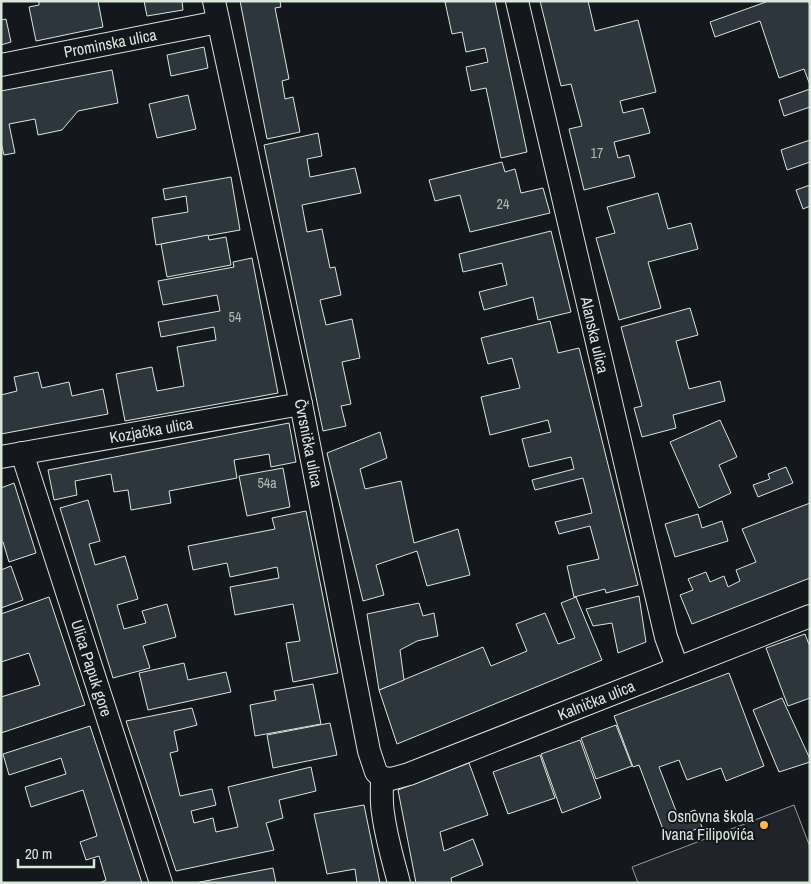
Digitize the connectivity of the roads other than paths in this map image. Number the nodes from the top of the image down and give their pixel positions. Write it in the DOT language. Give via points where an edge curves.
graph roads {
  1 [pos="517,1"];
  2 [pos="216,12"];
  3 [pos="1,65"];
  4 [pos="301,404"];
  5 [pos="12,455"];
  6 [pos="810,616"];
  7 [pos="677,667"];
  8 [pos="382,778"];
  9 [pos="161,883"];
  10 [pos="398,883"];
  1 -- 7 [label="street, Alanska ulica" via="666,637"];
  2 -- 3 [label="street, Prominska ulica"];
  2 -- 4 [label="street, Čvrsnička ulica"];
  4 -- 5 [label="street, Kozjačka ulica"];
  4 -- 8 [label="street, Čvrsnička ulica" via="369,751 376,772"];
  5 -- 9 [label="street, Ulica Papuk gore"];
  6 -- 7 [label="street, Kalnička ulica"];
  7 -- 8 [label="street, Kalnička ulica" via="409,774"];
  8 -- 10 [label="street, Čvrsnička ulica" via="382,813"];
}
